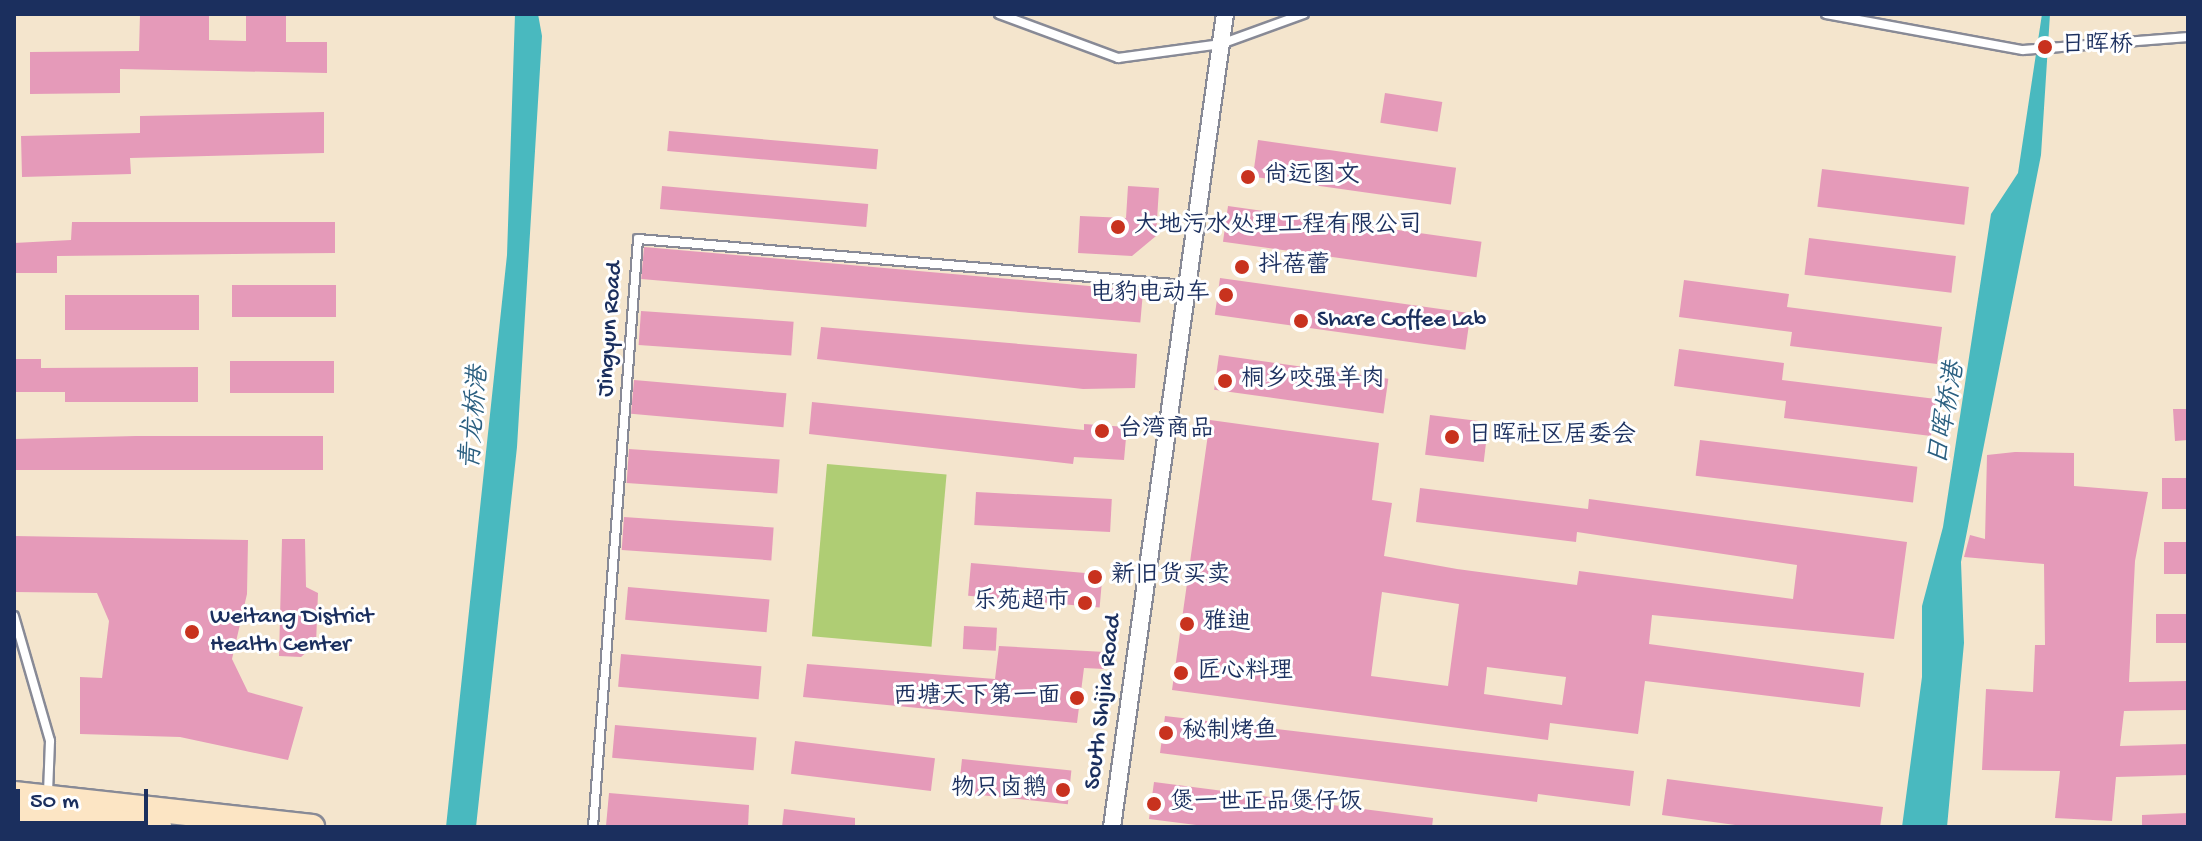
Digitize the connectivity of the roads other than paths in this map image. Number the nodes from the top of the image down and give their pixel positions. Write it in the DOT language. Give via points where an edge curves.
graph roads {
  1 [pos="999,14"];
  2 [pos="1225,14"];
  3 [pos="1304,14"];
  4 [pos="1826,14"];
  5 [pos="2188,37"];
  6 [pos="1221,44"];
  7 [pos="1186,285"];
  8 [pos="14,616"];
  9 [pos="14,794"];
  10 [pos="47,806"];
  11 [pos="14,811"];
  12 [pos="159,827"];
  13 [pos="312,827"];
  14 [pos="593,827"];
  15 [pos="1112,827"];
  1 -- 6 [label="lane" via="1118,58"];
  2 -- 6 [label="street, South Shijia Road"];
  3 -- 6 [label="lane"];
  4 -- 5 [label="lane" via="2023,50 2059,52"];
  6 -- 7 [label="street, South Shijia Road"];
  7 -- 14 [label="lane, Jingyun Road" via="638,239"];
  7 -- 15 [label="street, South Shijia Road"];
  8 -- 10 [label="lane" via="50,741"];
  9 -- 10 [label="main road"];
  10 -- 11 [label="main road"];
  10 -- 12 [label="main road"];
  10 -- 13 [label="main road"];
}
